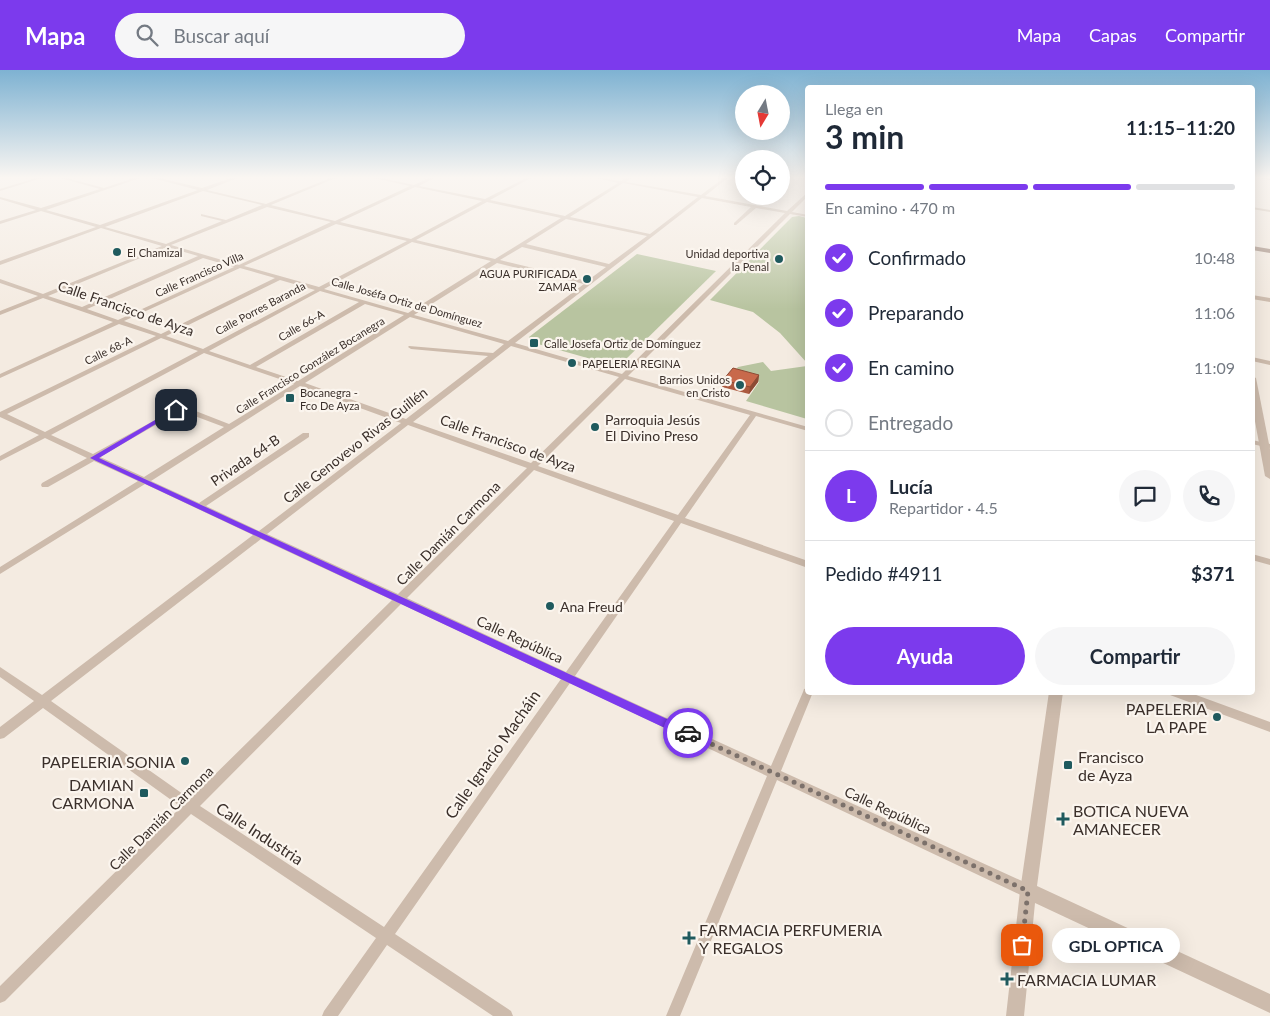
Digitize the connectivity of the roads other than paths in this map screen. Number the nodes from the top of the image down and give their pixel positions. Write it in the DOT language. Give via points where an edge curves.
graph roads {
  1 [pos="79,221"];
  2 [pos="116,221"];
  3 [pos="226,221"];
  4 [pos="332,221"];
  5 [pos="447,221"];
  6 [pos="561,221"];
  7 [pos="582,221"];
  8 [pos="668,221"];
  9 [pos="739,221"];
  10 [pos="780,221"];
  11 [pos="336,222"];
  12 [pos="736,224"];
  13 [pos="100,227"];
  14 [pos="650,235"];
  15 [pos="411,240"];
  16 [pos="166,245"];
  17 [pos="522,245"];
  18 [pos="1255,248"];
  19 [pos="1270,251"];
  20 [pos="203,256"];
  21 [pos="496,261"];
  22 [pos="0,263"];
  23 [pos="240,266"];
  24 [pos="610,266"];
  25 [pos="280,278"];
  26 [pos="0,281"];
  27 [pos="587,283"];
  28 [pos="320,289"];
  29 [pos="42,296"];
  30 [pos="1255,298"];
  31 [pos="1270,300"];
  32 [pos="364,302"];
  33 [pos="82,309"];
  34 [pos="0,313"];
  35 [pos="409,315"];
  36 [pos="120,321"];
  37 [pos="161,336"];
  38 [pos="510,343"];
  39 [pos="411,347"];
  40 [pos="204,351"];
  41 [pos="495,355"];
  42 [pos="1255,360"];
  43 [pos="1270,363"];
  44 [pos="250,367"];
  45 [pos="624,375"];
  46 [pos="0,376"];
  47 [pos="300,384"];
  48 [pos="1255,391"];
  49 [pos="754,414"];
  50 [pos="0,415"];
  51 [pos="407,423"];
  52 [pos="230,427"];
  53 [pos="805,428"];
  54 [pos="306,434"];
  55 [pos="45,435"];
  56 [pos="1267,445"];
  57 [pos="93,458"];
  58 [pos="0,459"];
  59 [pos="532,468"];
  60 [pos="1270,476"];
  61 [pos="144,481"];
  62 [pos="45,485"];
  63 [pos="199,507"];
  64 [pos="678,519"];
  65 [pos="261,536"];
  66 [pos="1255,558"];
  67 [pos="1270,562"];
  68 [pos="805,564"];
  69 [pos="0,571"];
  70 [pos="400,600"];
  71 [pos="0,671"];
  72 [pos="566,677"];
  73 [pos="807,695"];
  74 [pos="1056,695"];
  75 [pos="1182,695"];
  76 [pos="44,701"];
  77 [pos="1270,726"];
  78 [pos="0,734"];
  79 [pos="774,773"];
  80 [pos="191,807"];
  81 [pos="1028,891"];
  82 [pos="386,935"];
  83 [pos="0,996"];
  84 [pos="1270,1004"];
  85 [pos="328,1016"];
  86 [pos="506,1016"];
  87 [pos="673,1016"];
  88 [pos="1015,1016"];
  1 -- 13 [label="street, Calle Joséfa Ortiz de Domínguez"];
  2 -- 13 [label="street"];
  3 -- 16 [label="street"];
  4 -- 11 [label="street"];
  5 -- 15 [label="street, Calle Porres Baranda"];
  6 -- 17 [label="street, Calle Francisco González Bocanegra"];
  7 -- 14 [label="street"];
  8 -- 14 [label="street, Calle Genovevo Rivas Guillén"];
  9 -- 12 [label="street"];
  10 -- 45 [label="street, Calle Damián Carmona"];
  11 -- 15 [label="street"];
  11 -- 23 [label="street, Calle Francisco Villa"];
  13 -- 16 [label="street, Calle Joséfa Ortiz de Domínguez"];
  13 -- 22 [label="street"];
  14 -- 24 [label="street, Calle Genovevo Rivas Guillén"];
  15 -- 21 [label="street"];
  15 -- 28 [label="street, Calle Porres Baranda"];
  16 -- 20 [label="street, Calle Joséfa Ortiz de Domínguez"];
  16 -- 29 [label="street"];
  17 -- 21 [label="street, Calle Francisco González Bocanegra"];
  17 -- 24 [label="street"];
  18 -- 19 [label="main road"];
  20 -- 23 [label="street, Calle Joséfa Ortiz de Domínguez"];
  20 -- 33 [label="street"];
  21 -- 27 [label="street"];
  21 -- 35 [label="street, Calle Francisco González Bocanegra"];
  23 -- 25 [label="street, Calle Joséfa Ortiz de Domínguez"];
  23 -- 36 [label="street, Calle Francisco Villa"];
  24 -- 27 [label="street, Calle Genovevo Rivas Guillén"];
  25 -- 28 [label="street, Calle Joséfa Ortiz de Domínguez"];
  25 -- 37 [label="street, Calle 68-A"];
  26 -- 29 [label="street, Calle Francisco de Ayza"];
  27 -- 38 [label="street, Calle Genovevo Rivas Guillén"];
  28 -- 32 [label="street, Calle Joséfa Ortiz de Domínguez"];
  28 -- 40 [label="street, Calle Porres Baranda"];
  29 -- 33 [label="street, Calle Francisco de Ayza"];
  29 -- 34 [label="street"];
  30 -- 31 [label="street"];
  32 -- 35 [label="street, Calle Joséfa Ortiz de Domínguez"];
  32 -- 44 [label="street, Calle 66-A"];
  33 -- 36 [label="street, Calle Francisco de Ayza"];
  35 -- 38 [label="street, Calle Joséfa Ortiz de Domínguez"];
  35 -- 47 [label="street, Calle Francisco González Bocanegra"];
  36 -- 37 [label="street, Calle Francisco de Ayza"];
  36 -- 46 [label="street, Calle Francisco Villa"];
  37 -- 40 [label="street, Calle Francisco de Ayza"];
  37 -- 50 [label="street, Calle 68-A"];
  38 -- 41 [label="street, Calle Genovevo Rivas Guillén"];
  38 -- 45 [label="street, Calle Joséfa Ortiz de Domínguez"];
  39 -- 41 [label="street"];
  40 -- 44 [label="street, Calle Francisco de Ayza"];
  40 -- 55 [label="street, Calle Porres Baranda"];
  41 -- 51 [label="street, Calle Genovevo Rivas Guillén"];
  42 -- 43 [label="street"];
  44 -- 47 [label="street, Calle Francisco de Ayza"];
  45 -- 49 [label="street, Calle Joséfa Ortiz de Domínguez"];
  45 -- 59 [label="street, Calle Damián Carmona"];
  47 -- 51 [label="street, Calle Francisco de Ayza"];
  47 -- 52 [label="street, Calle Francisco González Bocanegra"];
  48 -- 56 [label="street"];
  49 -- 53 [label="street, Calle Joséfa Ortiz de Domínguez"];
  49 -- 64 [label="street, Calle Ignacio Macháin"];
  50 -- 55 [label="street, Calle República"];
  51 -- 59 [label="street, Calle Francisco de Ayza"];
  51 -- 65 [label="street, Calle Genovevo Rivas Guillén"];
  52 -- 57 [label="street" via="177,410"];
  52 -- 61 [label="street, Calle Francisco González Bocanegra"];
  54 -- 63 [label="street, Privada 64-B"];
  55 -- 57 [label="street, Calle República"];
  55 -- 58 [label="street, Calle Porres Baranda"];
  56 -- 60 [label="street"];
  57 -- 61 [label="street, Calle República"];
  57 -- 62 [label="street"];
  59 -- 64 [label="street, Calle Francisco de Ayza"];
  59 -- 70 [label="street, Calle Damián Carmona"];
  61 -- 63 [label="street, Calle República"];
  61 -- 69 [label="street, Calle Francisco González Bocanegra"];
  63 -- 65 [label="street, Calle República"];
  64 -- 68 [label="street, Calle Francisco de Ayza"];
  64 -- 72 [label="street, Calle Ignacio Macháin"];
  65 -- 70 [label="street, Calle República"];
  65 -- 76 [label="street, Calle Genovevo Rivas Guillén"];
  66 -- 67 [label="street"];
  70 -- 72 [label="street, Calle República"];
  70 -- 80 [label="street, Calle Damián Carmona"];
  71 -- 76 [label="street, Calle Industria"];
  72 -- 79 [label="street, Calle República"];
  72 -- 82 [label="street, Calle Ignacio Macháin"];
  73 -- 79 [label="street"];
  74 -- 81 [label="street"];
  75 -- 77 [label="street"];
  76 -- 78 [label="street, Calle Genovevo Rivas Guillén"];
  76 -- 80 [label="street, Calle Industria"];
  79 -- 81 [label="street, Calle República"];
  79 -- 87 [label="street"];
  80 -- 82 [label="street, Calle Industria"];
  80 -- 83 [label="street, Calle Damián Carmona"];
  81 -- 84 [label="street"];
  81 -- 88 [label="street"];
  82 -- 85 [label="street, Calle Ignacio Macháin"];
  82 -- 86 [label="street, Calle Industria"];
}
